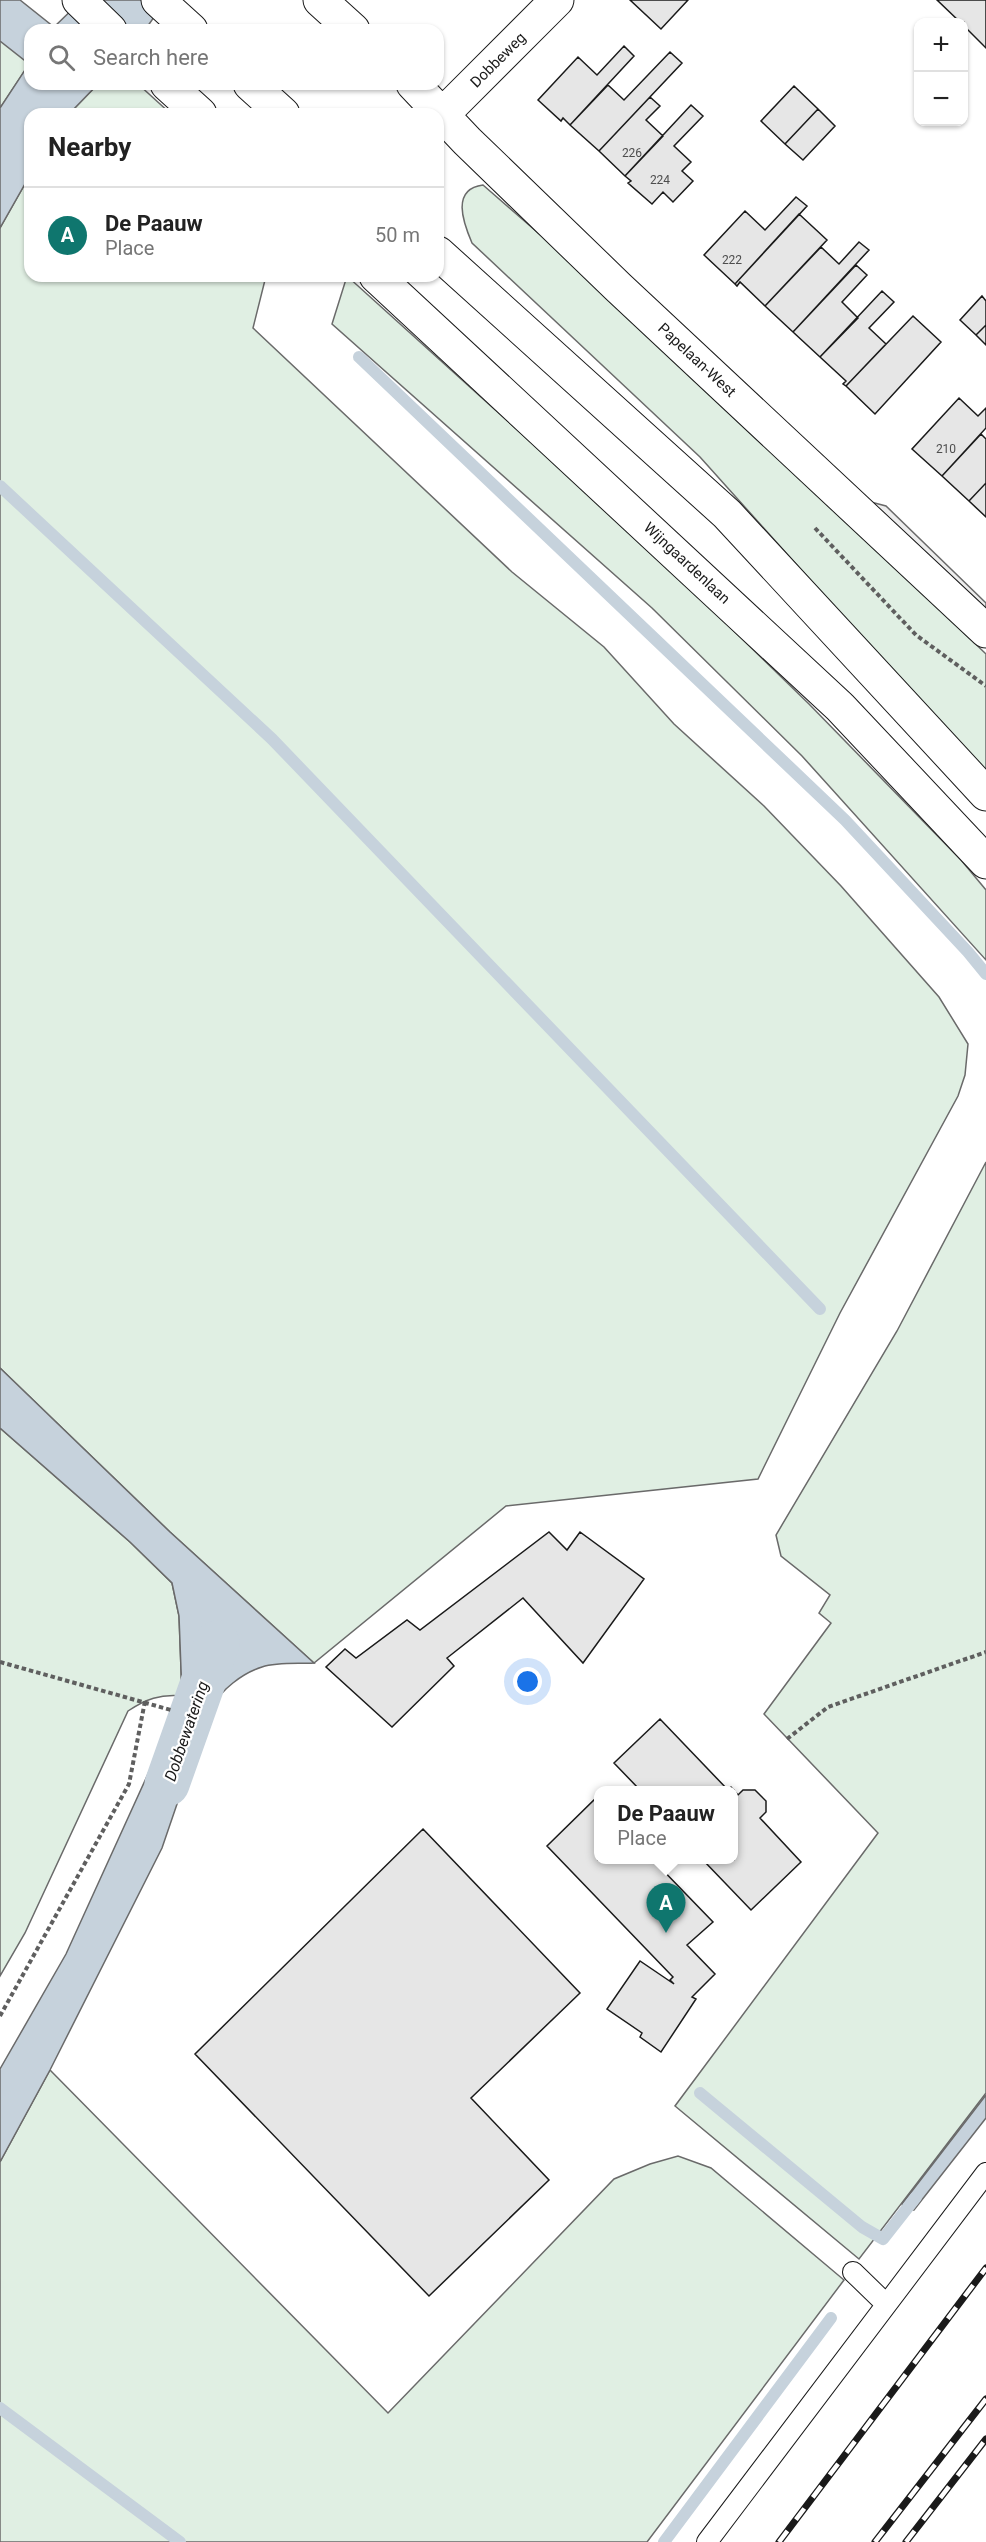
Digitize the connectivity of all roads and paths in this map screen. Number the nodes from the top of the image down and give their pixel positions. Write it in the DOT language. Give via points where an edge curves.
graph roads {
  1 [pos="79,0"];
  2 [pos="320,0"];
  3 [pos="557,0"];
  4 [pos="104,24"];
  5 [pos="346,24"];
  6 [pos="174,90"];
  7 [pos="257,90"];
  8 [pos="418,90"];
  9 [pos="193,108"];
  10 [pos="276,108"];
  11 [pos="433,108"];
  12 [pos="444,113"];
  13 [pos="444,121"];
  14 [pos="444,258"];
  15 [pos="382,282"];
  16 [pos="986,631"];
  17 [pos="986,794"];
  18 [pos="986,862"];
  19 [pos="986,1652"];
  20 [pos="0,1662"];
  21 [pos="145,1701"];
  22 [pos="171,1710"];
  23 [pos="787,1738"];
  24 [pos="0,2016"];
  25 [pos="986,2173"];
  26 [pos="853,2272"];
  27 [pos="885,2303"];
  28 [pos="707,2542"];
  1 -- 4 [label="main road"];
  2 -- 5 [label="main road"];
  3 -- 12 [label="main road, Dobbeweg"];
  6 -- 9 [label="main road"];
  7 -- 10 [label="main road"];
  8 -- 11 [label="main road, Papelaan-West"];
  13 -- 16 [label="main road, Papelaan-West"];
  14 -- 17 [label="main road" via="727,514"];
  15 -- 18 [label="main road, Wijngaardenlaan" via="840,706"];
  19 -- 23 [label="path" via="828,1707"];
  20 -- 21 [label="path"];
  21 -- 22 [label="path"];
  21 -- 24 [label="path" via="129,1784"];
  25 -- 27 [label="lane"];
  26 -- 27 [label="lane"];
  27 -- 28 [label="lane"];
}
